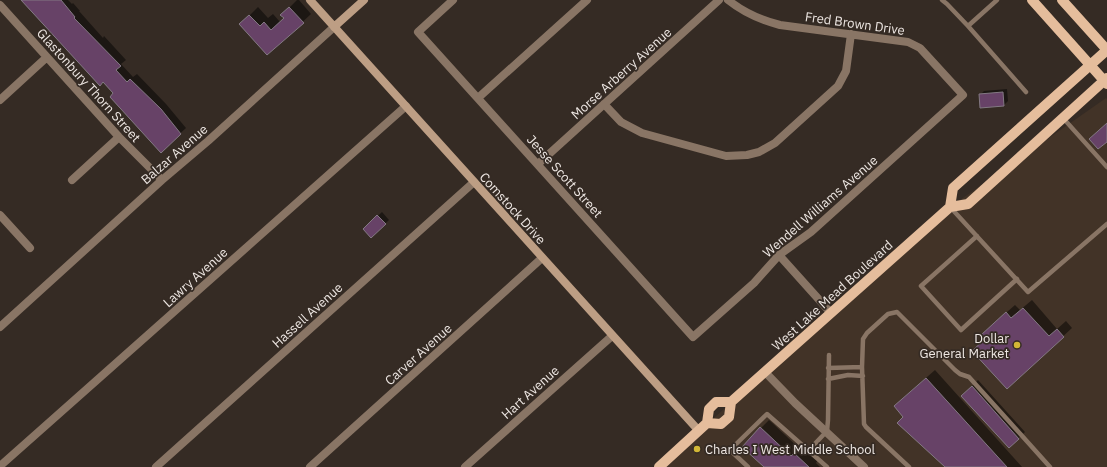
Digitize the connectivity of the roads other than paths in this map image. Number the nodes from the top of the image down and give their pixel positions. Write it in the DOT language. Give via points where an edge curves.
graph roads {
  1 [pos="310,0"];
  2 [pos="364,0"];
  3 [pos="453,0"];
  4 [pos="587,0"];
  5 [pos="719,0"];
  6 [pos="728,0"];
  7 [pos="942,0"];
  8 [pos="997,0"];
  9 [pos="1032,0"];
  10 [pos="1062,0"];
  11 [pos="0,5"];
  12 [pos="968,26"];
  13 [pos="334,27"];
  14 [pos="851,34"];
  15 [pos="1107,50"];
  16 [pos="47,57"];
  17 [pos="1090,65"];
  18 [pos="1106,81"];
  19 [pos="1026,92"];
  20 [pos="963,95"];
  21 [pos="478,98"];
  22 [pos="0,100"];
  23 [pos="604,104"];
  24 [pos="406,106"];
  25 [pos="1063,118"];
  26 [pos="120,137"];
  27 [pos="538,164"];
  28 [pos="1107,167"];
  29 [pos="72,180"];
  30 [pos="162,180"];
  31 [pos="474,182"];
  32 [pos="950,207"];
  33 [pos="0,215"];
  34 [pos="1107,224"];
  35 [pos="977,236"];
  36 [pos="30,248"];
  37 [pos="780,255"];
  38 [pos="542,258"];
  39 [pos="1017,279"];
  40 [pos="831,313"];
  41 [pos="0,327"];
  42 [pos="612,336"];
  43 [pos="693,337"];
  44 [pos="829,355"];
  45 [pos="862,367"];
  46 [pos="828,368"];
  47 [pos="765,372"];
  48 [pos="863,376"];
  49 [pos="828,379"];
  50 [pos="731,402"];
  51 [pos="708,423"];
  52 [pos="699,431"];
  53 [pos="827,431"];
  54 [pos="809,450"];
  55 [pos="0,466"];
  56 [pos="156,467"];
  57 [pos="310,467"];
  58 [pos="465,467"];
  59 [pos="659,467"];
  60 [pos="748,467"];
  61 [pos="827,467"];
  62 [pos="864,467"];
  63 [pos="909,467"];
  64 [pos="1050,467"];
  1 -- 13 [label="street, Comstock Drive"];
  2 -- 13 [label="street, Balzar Avenue"];
  3 -- 21 [label="street, Jesse Scott Street" via="418,32"];
  4 -- 21 [label="street"];
  5 -- 23 [label="street, Morse Arberry Avenue"];
  6 -- 14 [label="street, Fred Brown Drive" via="737,8 780,25"];
  7 -- 12 [label="lane"];
  8 -- 12 [label="lane"];
  9 -- 17 [label="main road"];
  10 -- 15 [label="main road"];
  11 -- 16 [label="street, Glastonbury Thorn Street"];
  12 -- 19 [label="lane"];
  13 -- 24 [label="street, Comstock Drive"];
  13 -- 30 [label="street, Balzar Avenue"];
  14 -- 20 [label="street, Fred Brown Drive" via="908,42 920,48"];
  14 -- 23 [label="street" via="846,70 838,86 774,143 753,154 726,156 642,133 621,122"];
  15 -- 17 [label="main road"];
  16 -- 22 [label="street"];
  16 -- 26 [label="street, Glastonbury Thorn Street"];
  17 -- 18 [label="main road"];
  17 -- 32 [label="main road" via="953,188"];
  18 -- 25 [label="main road, West Lake Mead Boulevard"];
  20 -- 37 [label="street, Wendell Williams Avenue" via="811,232"];
  21 -- 27 [label="street, Jesse Scott Street"];
  23 -- 27 [label="street, Morse Arberry Avenue"];
  24 -- 31 [label="street, Comstock Drive"];
  24 -- 55 [label="street, Lawry Avenue"];
  25 -- 28 [label="lane"];
  25 -- 32 [label="main road, West Lake Mead Boulevard" via="968,204"];
  26 -- 29 [label="street"];
  26 -- 30 [label="street, Glastonbury Thorn Street"];
  27 -- 43 [label="street, Jesse Scott Street"];
  30 -- 41 [label="street, Balzar Avenue"];
  31 -- 38 [label="street, Comstock Drive"];
  31 -- 56 [label="street, Hassell Avenue"];
  32 -- 35 [label="lane"];
  32 -- 40 [label="main road, West Lake Mead Boulevard"];
  33 -- 36 [label="street"];
  34 -- 39 [label="lane" via="1028,292"];
  35 -- 39 [label="lane"];
  35 -- 39 [label="lane" via="922,286 961,330"];
  37 -- 40 [label="street"];
  37 -- 43 [label="street, Wendell Williams Avenue"];
  38 -- 42 [label="street, Comstock Drive"];
  38 -- 57 [label="street, Carver Avenue"];
  40 -- 47 [label="main road, West Lake Mead Boulevard"];
  42 -- 52 [label="street, Comstock Drive"];
  42 -- 58 [label="street, Hart Avenue"];
  44 -- 46 [label="lane"];
  45 -- 46 [label="lane"];
  45 -- 48 [label="lane"];
  45 -- 64 [label="lane" via="863,339 867,332 888,314 897,312 955,370 970,377"];
  46 -- 49 [label="lane"];
  47 -- 50 [label="main road, West Lake Mead Boulevard"];
  47 -- 53 [label="street"];
  48 -- 49 [label="lane" via="848,375"];
  48 -- 63 [label="lane" via="864,424"];
  49 -- 53 [label="lane"];
  50 -- 51 [label="main road" via="729,417 721,424"];
  50 -- 51 [label="main road" via="716,402 709,409"];
  51 -- 52 [label="main road"];
  52 -- 59 [label="main road"];
  53 -- 54 [label="lane"];
  53 -- 62 [label="street"];
  54 -- 60 [label="lane" via="767,414 730,450"];
  54 -- 61 [label="lane"];
}
